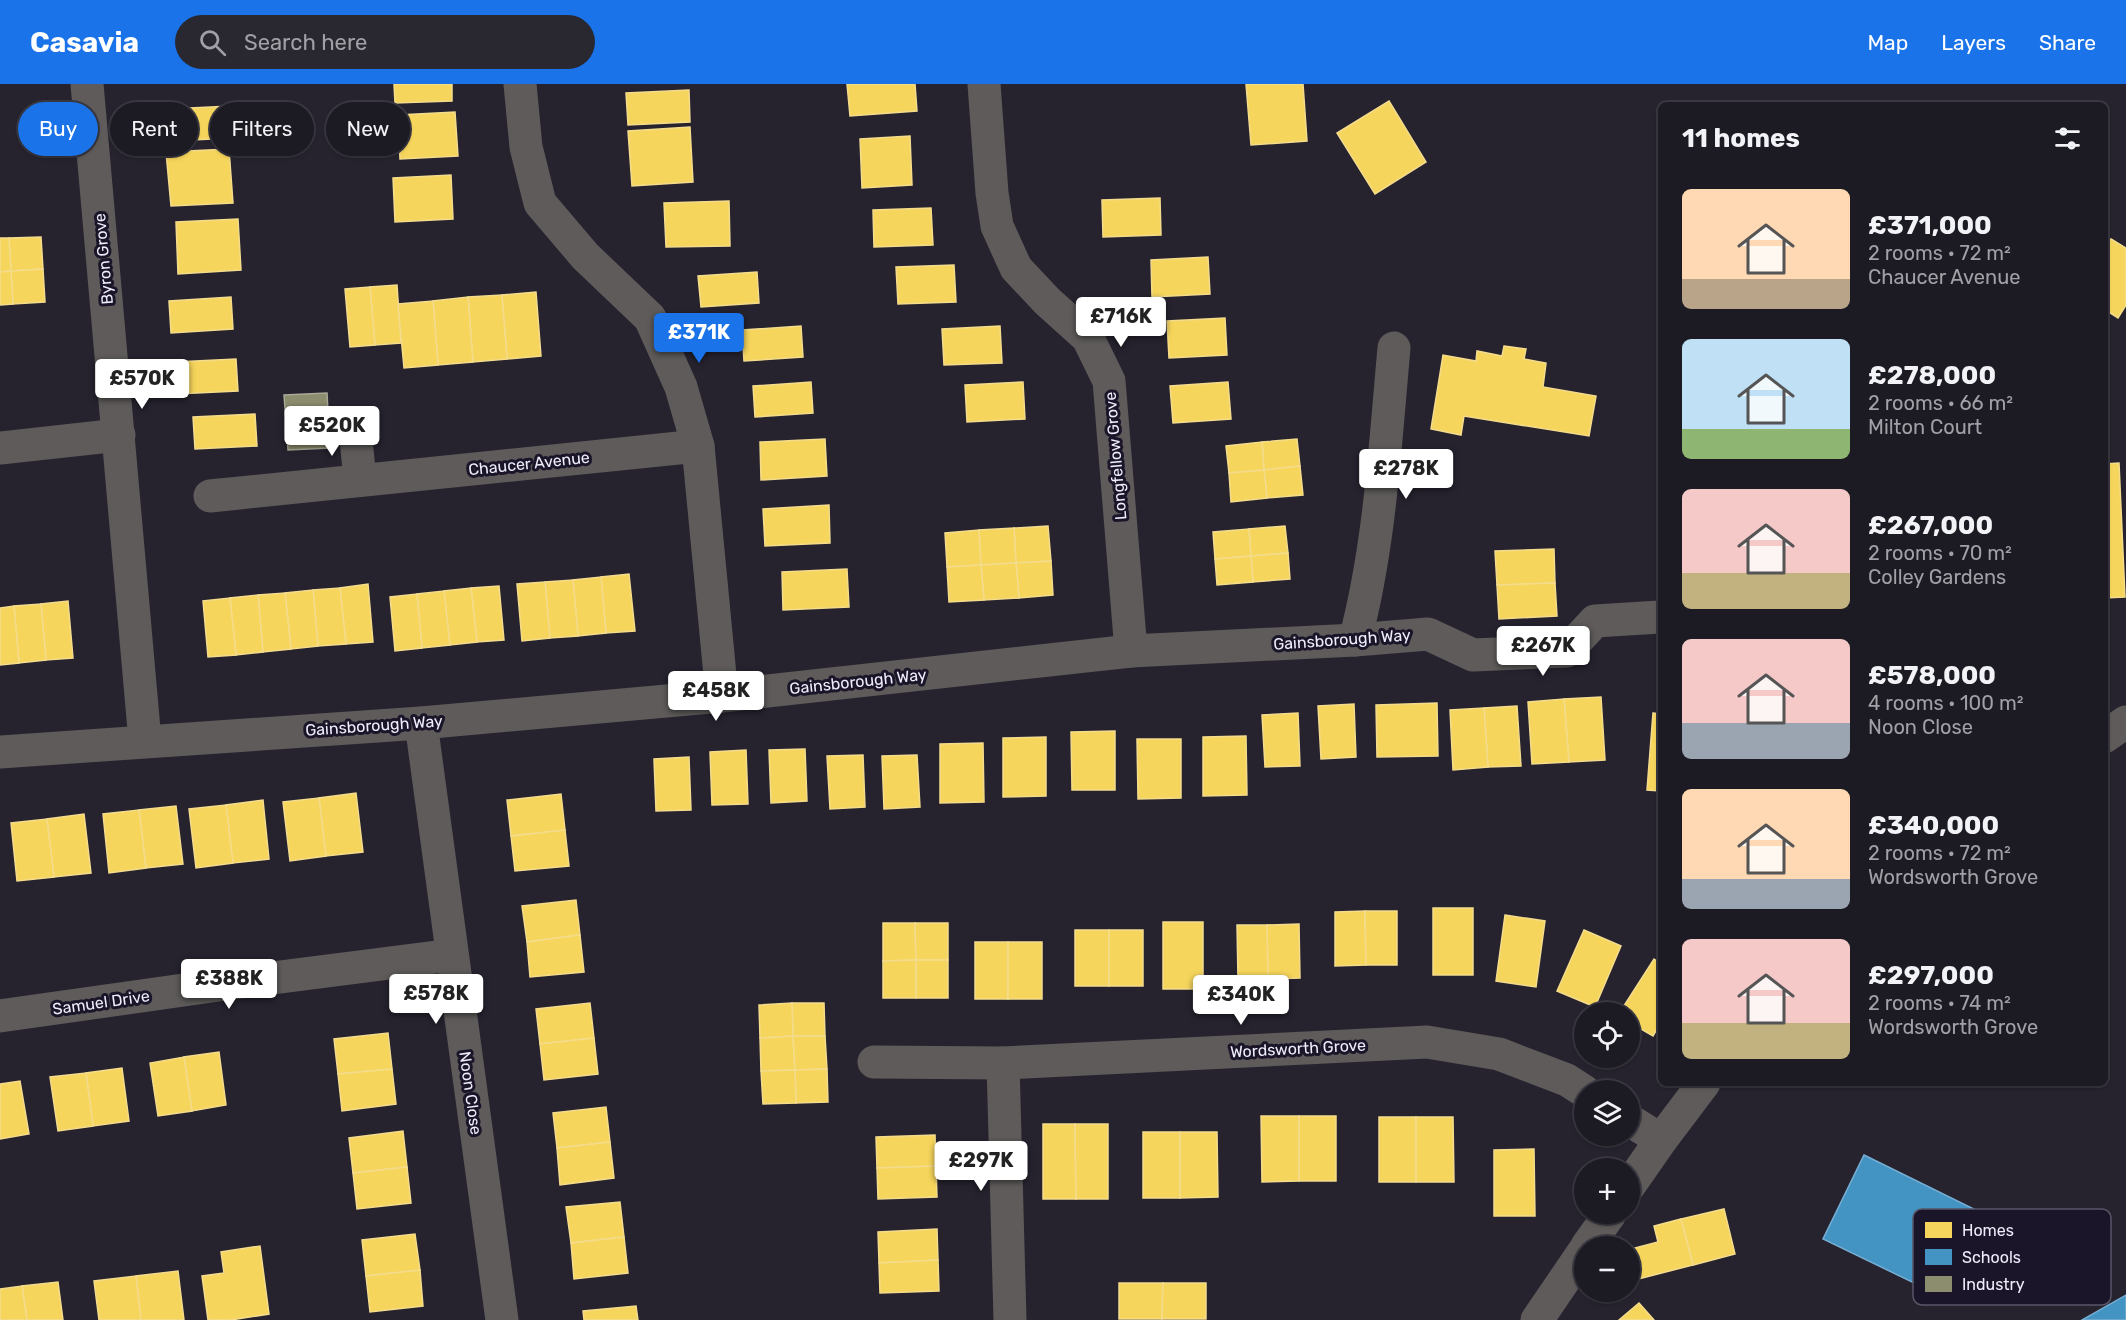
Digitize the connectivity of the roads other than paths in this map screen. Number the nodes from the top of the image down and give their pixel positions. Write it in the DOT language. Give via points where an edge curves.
graph roads {
  1 [pos="87,84"];
  2 [pos="520,84"];
  3 [pos="984,84"];
  4 [pos="1394,348"];
  5 [pos="356,429"];
  6 [pos="119,435"];
  7 [pos="698,446"];
  8 [pos="0,448"];
  9 [pos="360,480"];
  10 [pos="210,496"];
  11 [pos="1658,617"];
  12 [pos="1355,640"];
  13 [pos="1131,651"];
  14 [pos="722,696"];
  15 [pos="2126,722"];
  16 [pos="421,723"];
  17 [pos="2108,734"];
  18 [pos="145,741"];
  19 [pos="0,752"];
  20 [pos="452,956"];
  21 [pos="0,1016"];
  22 [pos="874,1062"];
  23 [pos="1003,1063"];
  24 [pos="1574,1084"];
  25 [pos="1702,1086"];
  26 [pos="1640,1126"];
  27 [pos="1661,1140"];
  28 [pos="1640,1170"];
  29 [pos="1574,1266"];
  30 [pos="502,1320"];
  31 [pos="1010,1320"];
  32 [pos="1537,1320"];
  1 -- 6 [label="street, Byron Grove"];
  2 -- 7 [label="street" via="526,147 540,202 585,256 650,318 681,387"];
  3 -- 13 [label="street, Longfellow Grove" via="998,226 1016,268 1088,338 1109,381"];
  4 -- 12 [label="street" via="1380,498"];
  5 -- 9 [label="street"];
  6 -- 8 [label="street"];
  6 -- 18 [label="street, Byron Grove"];
  7 -- 9 [label="street, Chaucer Avenue"];
  7 -- 14 [label="street"];
  9 -- 10 [label="street, Chaucer Avenue"];
  11 -- 12 [label="street, Gainsborough Way" via="1595,621 1567,651 1473,655 1428,634"];
  12 -- 13 [label="street, Gainsborough Way"];
  13 -- 14 [label="street, Gainsborough Way"];
  14 -- 16 [label="street, Gainsborough Way"];
  15 -- 17 [label="street"];
  16 -- 18 [label="street, Gainsborough Way"];
  16 -- 20 [label="street, Noon Close"];
  18 -- 19 [label="street, Gainsborough Way"];
  20 -- 21 [label="street, Samuel Drive"];
  20 -- 30 [label="street, Noon Close"];
  22 -- 23 [label="street, Wordsworth Grove"];
  23 -- 24 [label="street, Wordsworth Grove" via="1427,1042 1499,1054"];
  23 -- 31 [label="street"];
  25 -- 27 [label="street"];
  26 -- 27 [label="street"];
  27 -- 28 [label="street"];
  29 -- 32 [label="street"];
}
